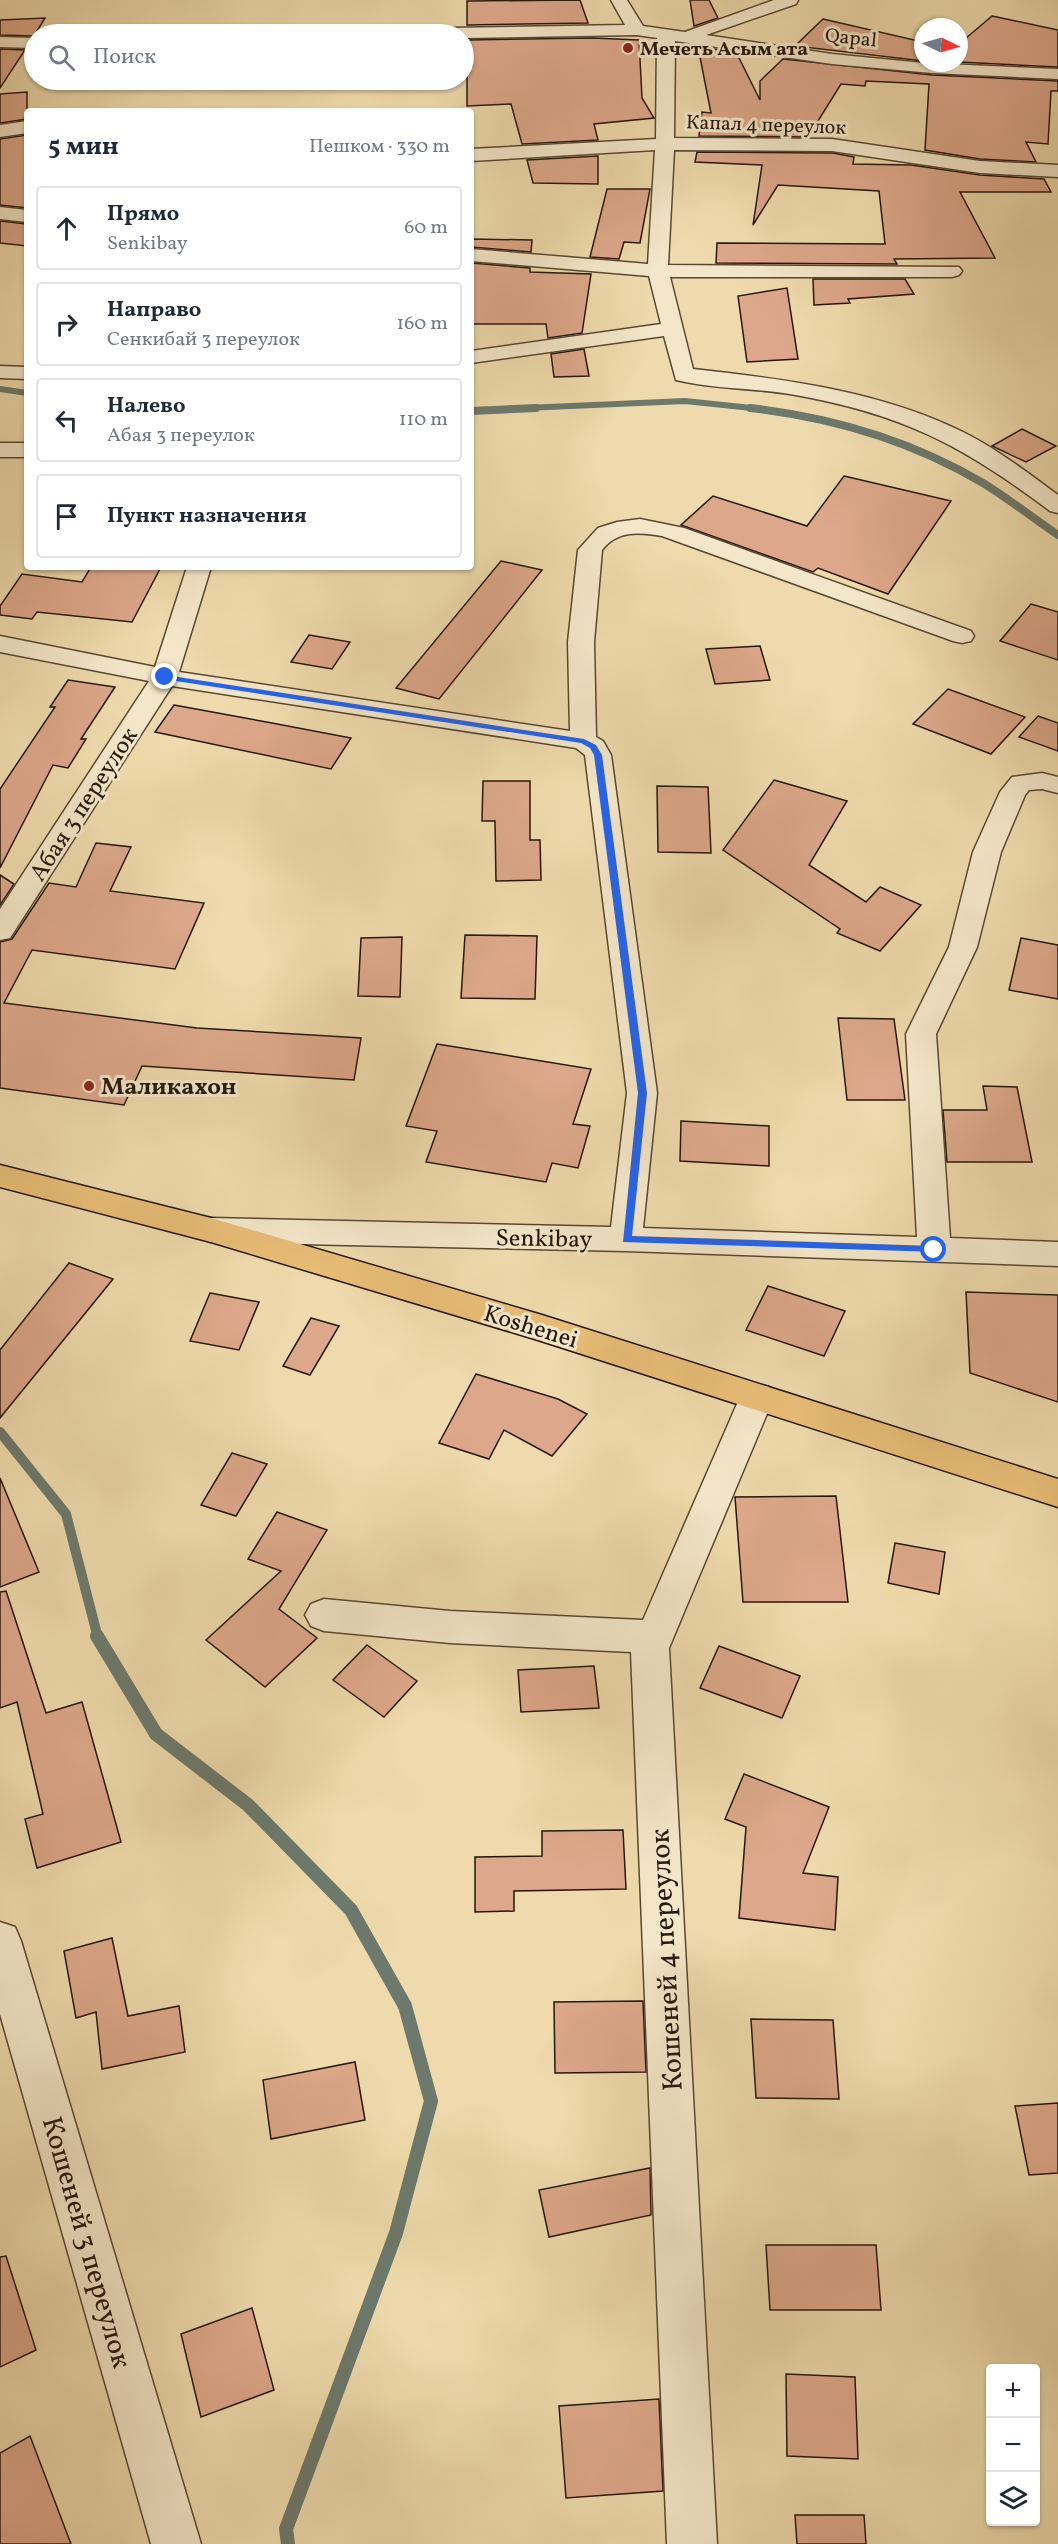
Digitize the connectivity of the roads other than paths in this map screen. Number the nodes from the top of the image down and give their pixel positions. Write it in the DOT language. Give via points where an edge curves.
graph roads {
  1 [pos="619,0"];
  2 [pos="790,0"];
  3 [pos="637,30"];
  4 [pos="474,33"];
  5 [pos="666,34"];
  6 [pos="687,36"];
  7 [pos="0,42"];
  8 [pos="24,43"];
  9 [pos="1058,74"];
  10 [pos="24,127"];
  11 [pos="0,130"];
  12 [pos="665,144"];
  13 [pos="474,156"];
  14 [pos="1058,171"];
  15 [pos="0,213"];
  16 [pos="24,216"];
  17 [pos="474,255"];
  18 [pos="658,271"];
  19 [pos="952,271"];
  20 [pos="672,329"];
  21 [pos="474,357"];
  22 [pos="0,372"];
  23 [pos="24,373"];
  24 [pos="0,450"];
  25 [pos="24,450"];
  26 [pos="1058,506"];
  27 [pos="198,570"];
  28 [pos="962,636"];
  29 [pos="0,644"];
  30 [pos="165,677"];
  31 [pos="591,748"];
  32 [pos="1058,785"];
  33 [pos="0,931"];
  34 [pos="0,1176"];
  35 [pos="211,1230"];
  36 [pos="626,1239"];
  37 [pos="934,1250"];
  38 [pos="1058,1254"];
  39 [pos="757,1397"];
  40 [pos="1058,1493"];
  41 [pos="324,1616"];
  42 [pos="655,1637"];
  43 [pos="0,1941"];
  44 [pos="176,2544"];
  45 [pos="692,2544"];
  1 -- 3 [label="street"];
  2 -- 6 [label="street"];
  3 -- 4 [label="street, Qapal"];
  3 -- 5 [label="street, Qapal"];
  5 -- 6 [label="street, Qapal"];
  5 -- 12 [label="street"];
  6 -- 9 [label="street, Qapal" via="832,59"];
  7 -- 8 [label="street"];
  10 -- 11 [label="street"];
  12 -- 13 [label="street, Капал 4 переулок"];
  12 -- 14 [label="street, Капал 4 переулок" via="832,146 980,167"];
  12 -- 18 [label="street"];
  15 -- 16 [label="street"];
  17 -- 18 [label="street"];
  18 -- 19 [label="street"];
  18 -- 20 [label="street"];
  20 -- 21 [label="street"];
  20 -- 26 [label="street" via="684,375 745,381 872,405 956,437"];
  22 -- 23 [label="street"];
  24 -- 25 [label="street"];
  27 -- 30 [label="street, Абая 3 переулок"];
  28 -- 31 [label="street" via="676,533 640,526 608,531 596,539 590,550 581,642"];
  29 -- 30 [label="street"];
  30 -- 31 [label="street"];
  30 -- 33 [label="street, Абая 3 переулок"];
  31 -- 36 [label="street" via="642,1093"];
  32 -- 37 [label="street" via="1042,781 1021,783 1013,792 987,852 963,947 921,1034"];
  34 -- 35 [label="main road, Koshenei"];
  35 -- 36 [label="street, Senkibay"];
  35 -- 39 [label="main road, Koshenei"];
  36 -- 37 [label="street, Senkibay"];
  37 -- 38 [label="street, Senkibay"];
  39 -- 40 [label="main road, Koshenei"];
  39 -- 42 [label="street, Кошеней 4 переулок"];
  41 -- 42 [label="street" via="450,1627"];
  42 -- 45 [label="street, Кошеней 4 переулок" via="650,1648"];
  43 -- 44 [label="street, Кошеней 3 переулок"];
}
